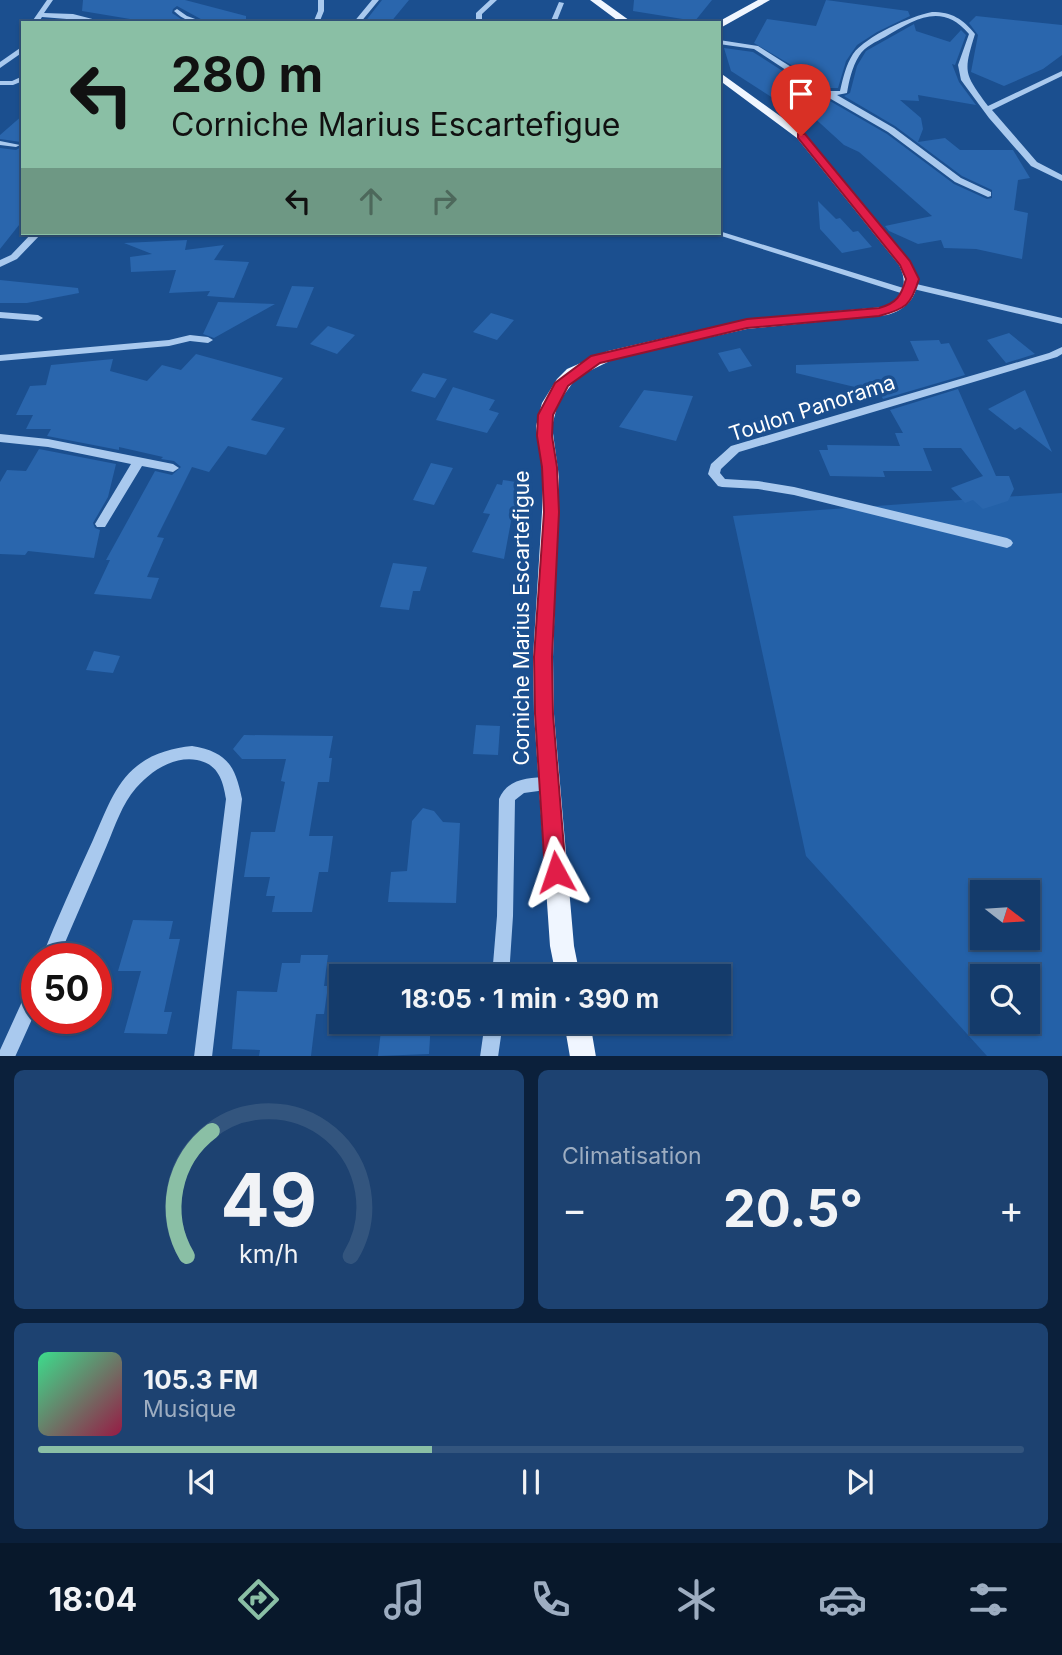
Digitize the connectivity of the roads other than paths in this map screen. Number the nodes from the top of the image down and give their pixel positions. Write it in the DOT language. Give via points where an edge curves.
graph roads {
  1 [pos="50,0"];
  2 [pos="321,0"];
  3 [pos="376,0"];
  4 [pos="494,0"];
  5 [pos="595,0"];
  6 [pos="765,0"];
  7 [pos="562,1"];
  8 [pos="177,11"];
  9 [pos="41,15"];
  10 [pos="36,21"];
  11 [pos="96,21"];
  12 [pos="197,21"];
  13 [pos="317,21"];
  14 [pos="358,21"];
  15 [pos="479,21"];
  16 [pos="554,21"];
  17 [pos="625,21"];
  18 [pos="721,24"];
  19 [pos="721,42"];
  20 [pos="21,50"];
  21 [pos="0,66"];
  22 [pos="1062,73"];
  23 [pos="721,76"];
  24 [pos="21,79"];
  25 [pos="0,83"];
  26 [pos="827,93"];
  27 [pos="988,109"];
  28 [pos="0,143"];
  29 [pos="16,145"];
  30 [pos="1062,178"];
  31 [pos="988,194"];
  32 [pos="721,234"];
  33 [pos="35,235"];
  34 [pos="0,264"];
  35 [pos="911,289"];
  36 [pos="0,315"];
  37 [pos="38,318"];
  38 [pos="1062,321"];
  39 [pos="208,340"];
  40 [pos="1062,350"];
  41 [pos="0,358"];
  42 [pos="0,438"];
  43 [pos="139,461"];
  44 [pos="173,468"];
  45 [pos="101,524"];
  46 [pos="1007,543"];
  47 [pos="548,784"];
  48 [pos="56,943"];
  49 [pos="501,964"];
  50 [pos="566,964"];
  51 [pos="21,1023"];
  52 [pos="492,1034"];
  53 [pos="579,1034"];
  54 [pos="6,1056"];
  55 [pos="203,1056"];
  56 [pos="489,1056"];
  57 [pos="583,1056"];
  1 -- 9 [label="street"];
  2 -- 13 [label="street"];
  3 -- 14 [label="street"];
  4 -- 15 [label="street" via="481,11"];
  5 -- 17 [label="main road"];
  6 -- 18 [label="main road"];
  7 -- 16 [label="street"];
  8 -- 12 [label="street"];
  9 -- 10 [label="street"];
  9 -- 11 [label="street"];
  19 -- 26 [label="street" via="756,47"];
  20 -- 21 [label="street"];
  22 -- 27 [label="street"];
  23 -- 35 [label="main road" via="801,136 905,264 913,279"];
  24 -- 25 [label="street"];
  26 -- 27 [label="street" via="843,93 858,51 919,12 937,9 964,18 972,34 962,65 965,80"];
  26 -- 31 [label="street" via="891,130 958,180"];
  27 -- 30 [label="street" via="1034,164"];
  28 -- 29 [label="street"];
  32 -- 35 [label="street"];
  33 -- 34 [label="street" via="14,257"];
  35 -- 38 [label="street"];
  35 -- 47 [label="main road, Corniche Marius Escartefigue" via="895,308 879,312 747,324 613,354 583,366 562,383 544,426 551,500 543,657"];
  36 -- 37 [label="street"];
  39 -- 41 [label="street" via="190,338"];
  40 -- 46 [label="street, Toulon Panorama" via="734,449 715,467 714,474 722,483 794,491"];
  42 -- 43 [label="street"];
  43 -- 44 [label="street"];
  43 -- 45 [label="street"];
  47 -- 49 [label="street" via="517,788 507,799"];
  47 -- 50 [label="main road, Corniche Marius Escartefigue"];
  48 -- 55 [label="street" via="133,779 167,755 191,752 215,759 234,784 234,799"];
  51 -- 54 [label="street"];
  52 -- 56 [label="street"];
  53 -- 57 [label="main road"];
}
